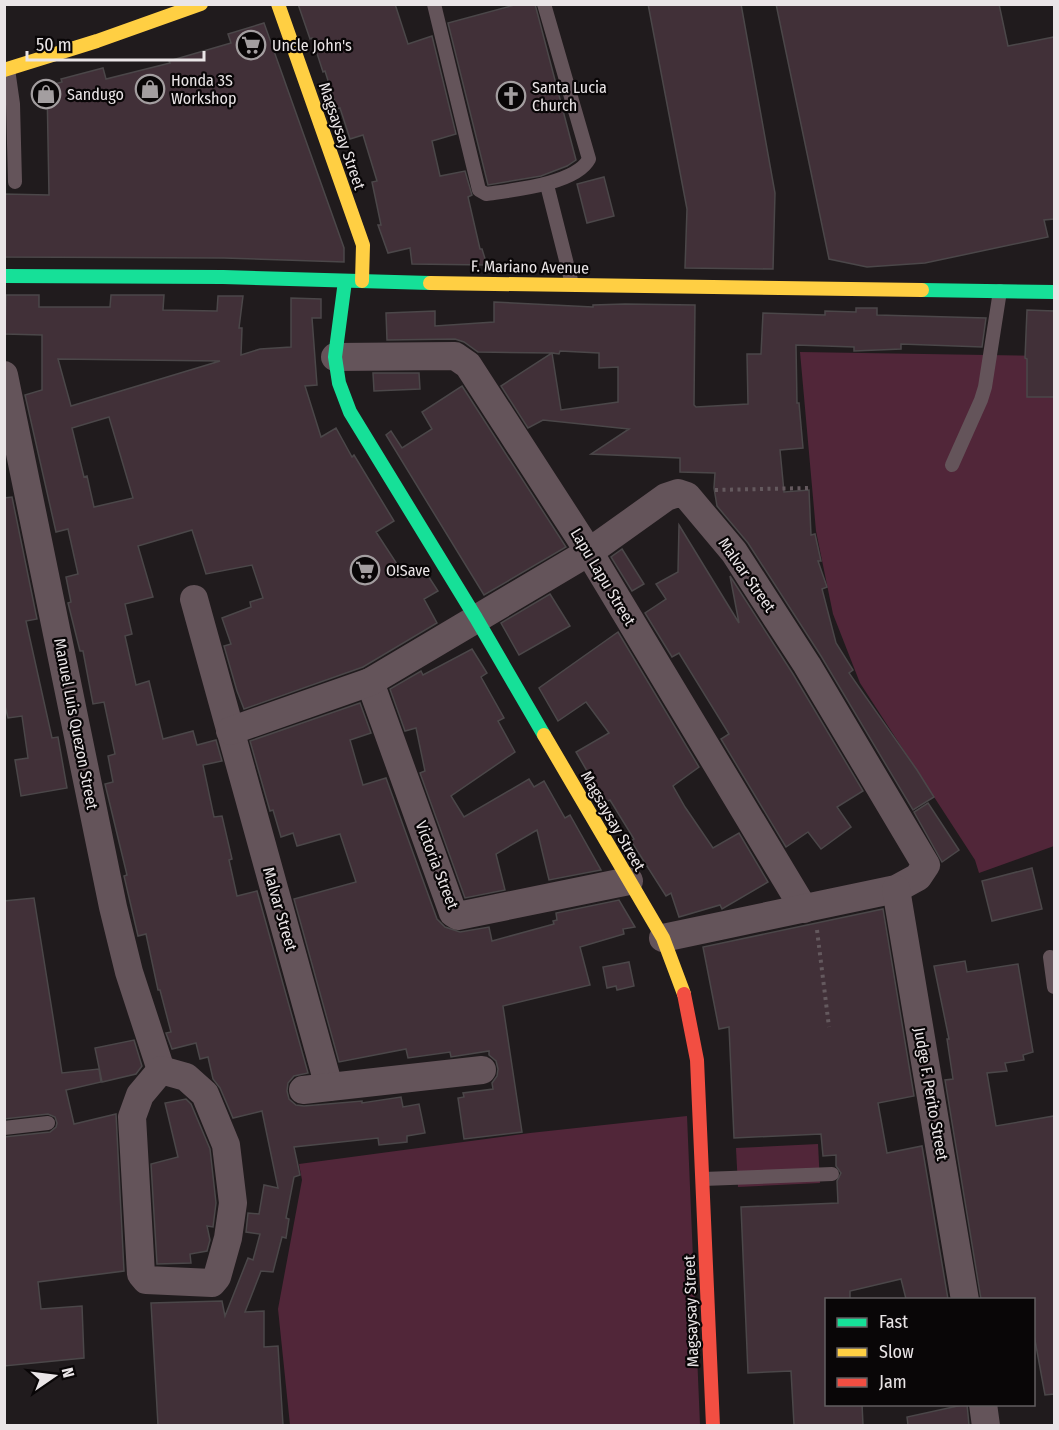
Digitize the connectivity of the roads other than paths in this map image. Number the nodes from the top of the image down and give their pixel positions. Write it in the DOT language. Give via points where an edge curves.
graph roads {
  1 [pos="201,4"];
  2 [pos="278,4"];
  3 [pos="434,4"];
  4 [pos="544,4"];
  5 [pos="6,69"];
  6 [pos="15,182"];
  7 [pos="548,184"];
  8 [pos="4,276"];
  9 [pos="345,281"];
  10 [pos="363,281"];
  11 [pos="572,284"];
  12 [pos="1000,291"];
  13 [pos="1054,292"];
  14 [pos="335,357"];
  15 [pos="4,375"];
  16 [pos="951,465"];
  17 [pos="589,552"];
  18 [pos="194,599"];
  19 [pos="476,618"];
  20 [pos="370,682"];
  21 [pos="230,731"];
  22 [pos="629,881"];
  23 [pos="896,889"];
  24 [pos="809,908"];
  25 [pos="663,938"];
  26 [pos="1050,957"];
  27 [pos="1054,987"];
  28 [pos="161,1070"];
  29 [pos="482,1070"];
  30 [pos="48,1123"];
  31 [pos="4,1128"];
  32 [pos="832,1174"];
  33 [pos="702,1179"];
  34 [pos="965,1298"];
  35 [pos="983,1406"];
  36 [pos="713,1425"];
  37 [pos="987,1425"];
  1 -- 5 [label="street"];
  2 -- 10 [label="street, Magsaysay Street" via="363,245"];
  3 -- 7 [label="lane" via="479,190 486,194"];
  4 -- 7 [label="lane" via="589,159 585,166"];
  5 -- 6 [label="lane" via="13,104"];
  7 -- 11 [label="lane"];
  8 -- 9 [label="street, F. Mariano Avenue"];
  9 -- 10 [label="street, F. Mariano Avenue"];
  9 -- 14 [label="street, Magsaysay Street"];
  10 -- 11 [label="street, F. Mariano Avenue"];
  11 -- 12 [label="street, F. Mariano Avenue"];
  12 -- 13 [label="street, F. Mariano Avenue"];
  12 -- 16 [label="lane" via="985,387"];
  14 -- 17 [label="street, Lapu Lapu Street" via="455,356 468,365"];
  14 -- 19 [label="street, Magsaysay Street" via="350,412"];
  15 -- 28 [label="street, Manuel Luis Quezon Street" via="113,907 129,972"];
  17 -- 19 [label="street"];
  17 -- 23 [label="street, Malvar Street" via="666,497 678,493 687,496 734,552 923,858 926,865 918,877"];
  17 -- 24 [label="street, Lapu Lapu Street"];
  18 -- 21 [label="street, Malvar Street"];
  19 -- 20 [label="street"];
  19 -- 22 [label="street, Magsaysay Street"];
  20 -- 21 [label="street"];
  20 -- 22 [label="street, Victoria Street" via="453,913 458,916"];
  21 -- 29 [label="street, Malvar Street" via="316,1089"];
  22 -- 25 [label="street, Magsaysay Street"];
  23 -- 24 [label="street, Malvar Street"];
  23 -- 34 [label="street, Judge F. Perito Street"];
  24 -- 25 [label="street, Malvar Street"];
  25 -- 33 [label="street, Magsaysay Street" via="684,992 697,1060"];
  26 -- 27 [label="lane"];
  28 -- 28 [label="street" via="140,1095 132,1118 141,1274 146,1280 212,1283 228,1238 232,1203 226,1145 205,1094 186,1077"];
  30 -- 31 [label="lane"];
  32 -- 33 [label="lane"];
  33 -- 36 [label="street, Magsaysay Street"];
  35 -- 37 [label="street"];
}
